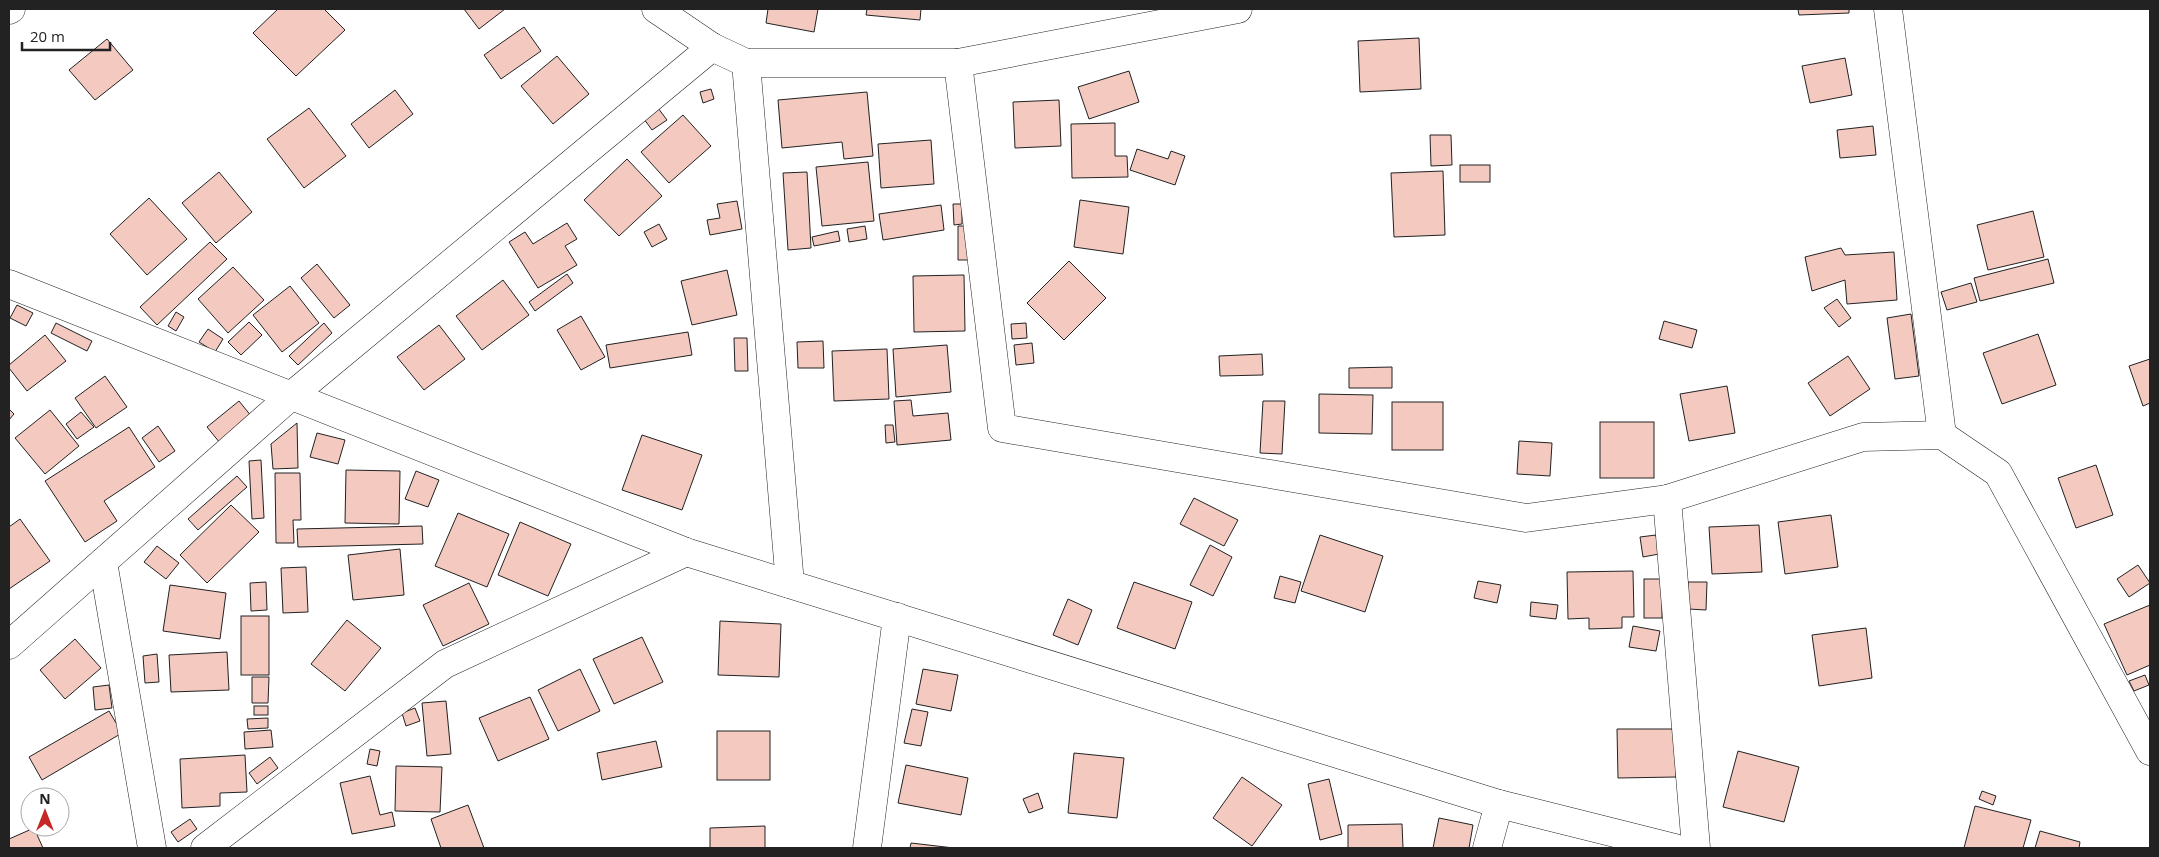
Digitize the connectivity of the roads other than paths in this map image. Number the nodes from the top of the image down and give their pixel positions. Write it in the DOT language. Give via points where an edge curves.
graph roads {
  1 [pos="656,9"];
  2 [pos="1238,9"];
  3 [pos="1888,9"];
  4 [pos="712,46"];
  5 [pos="746,63"];
  6 [pos="958,63"];
  7 [pos="9,284"];
  8 [pos="291,396"];
  9 [pos="1942,435"];
  10 [pos="1667,499"];
  11 [pos="686,552"];
  12 [pos="103,562"];
  13 [pos="790,584"];
  14 [pos="897,617"];
  15 [pos="9,645"];
  16 [pos="2150,751"];
  17 [pos="1499,804"];
  18 [pos="152,848"];
  19 [pos="205,848"];
  20 [pos="867,848"];
  21 [pos="1487,848"];
  22 [pos="1675,848"];
  23 [pos="1696,848"];
  1 -- 4 [label="street"];
  2 -- 6 [label="street"];
  3 -- 9 [label="street"];
  4 -- 5 [label="street"];
  4 -- 8 [label="street"];
  5 -- 6 [label="street"];
  5 -- 13 [label="street"];
  6 -- 10 [label="street" via="1002,428 1526,518"];
  7 -- 8 [label="street"];
  8 -- 11 [label="street"];
  8 -- 12 [label="street"];
  9 -- 10 [label="street" via="1863,437"];
  9 -- 16 [label="street" via="1998,473"];
  10 -- 23 [label="street"];
  11 -- 13 [label="street"];
  11 -- 19 [label="street" via="445,664"];
  12 -- 15 [label="street"];
  12 -- 18 [label="street"];
  13 -- 14 [label="street"];
  14 -- 17 [label="street"];
  14 -- 20 [label="street"];
  17 -- 21 [label="street"];
  17 -- 22 [label="street"];
}
